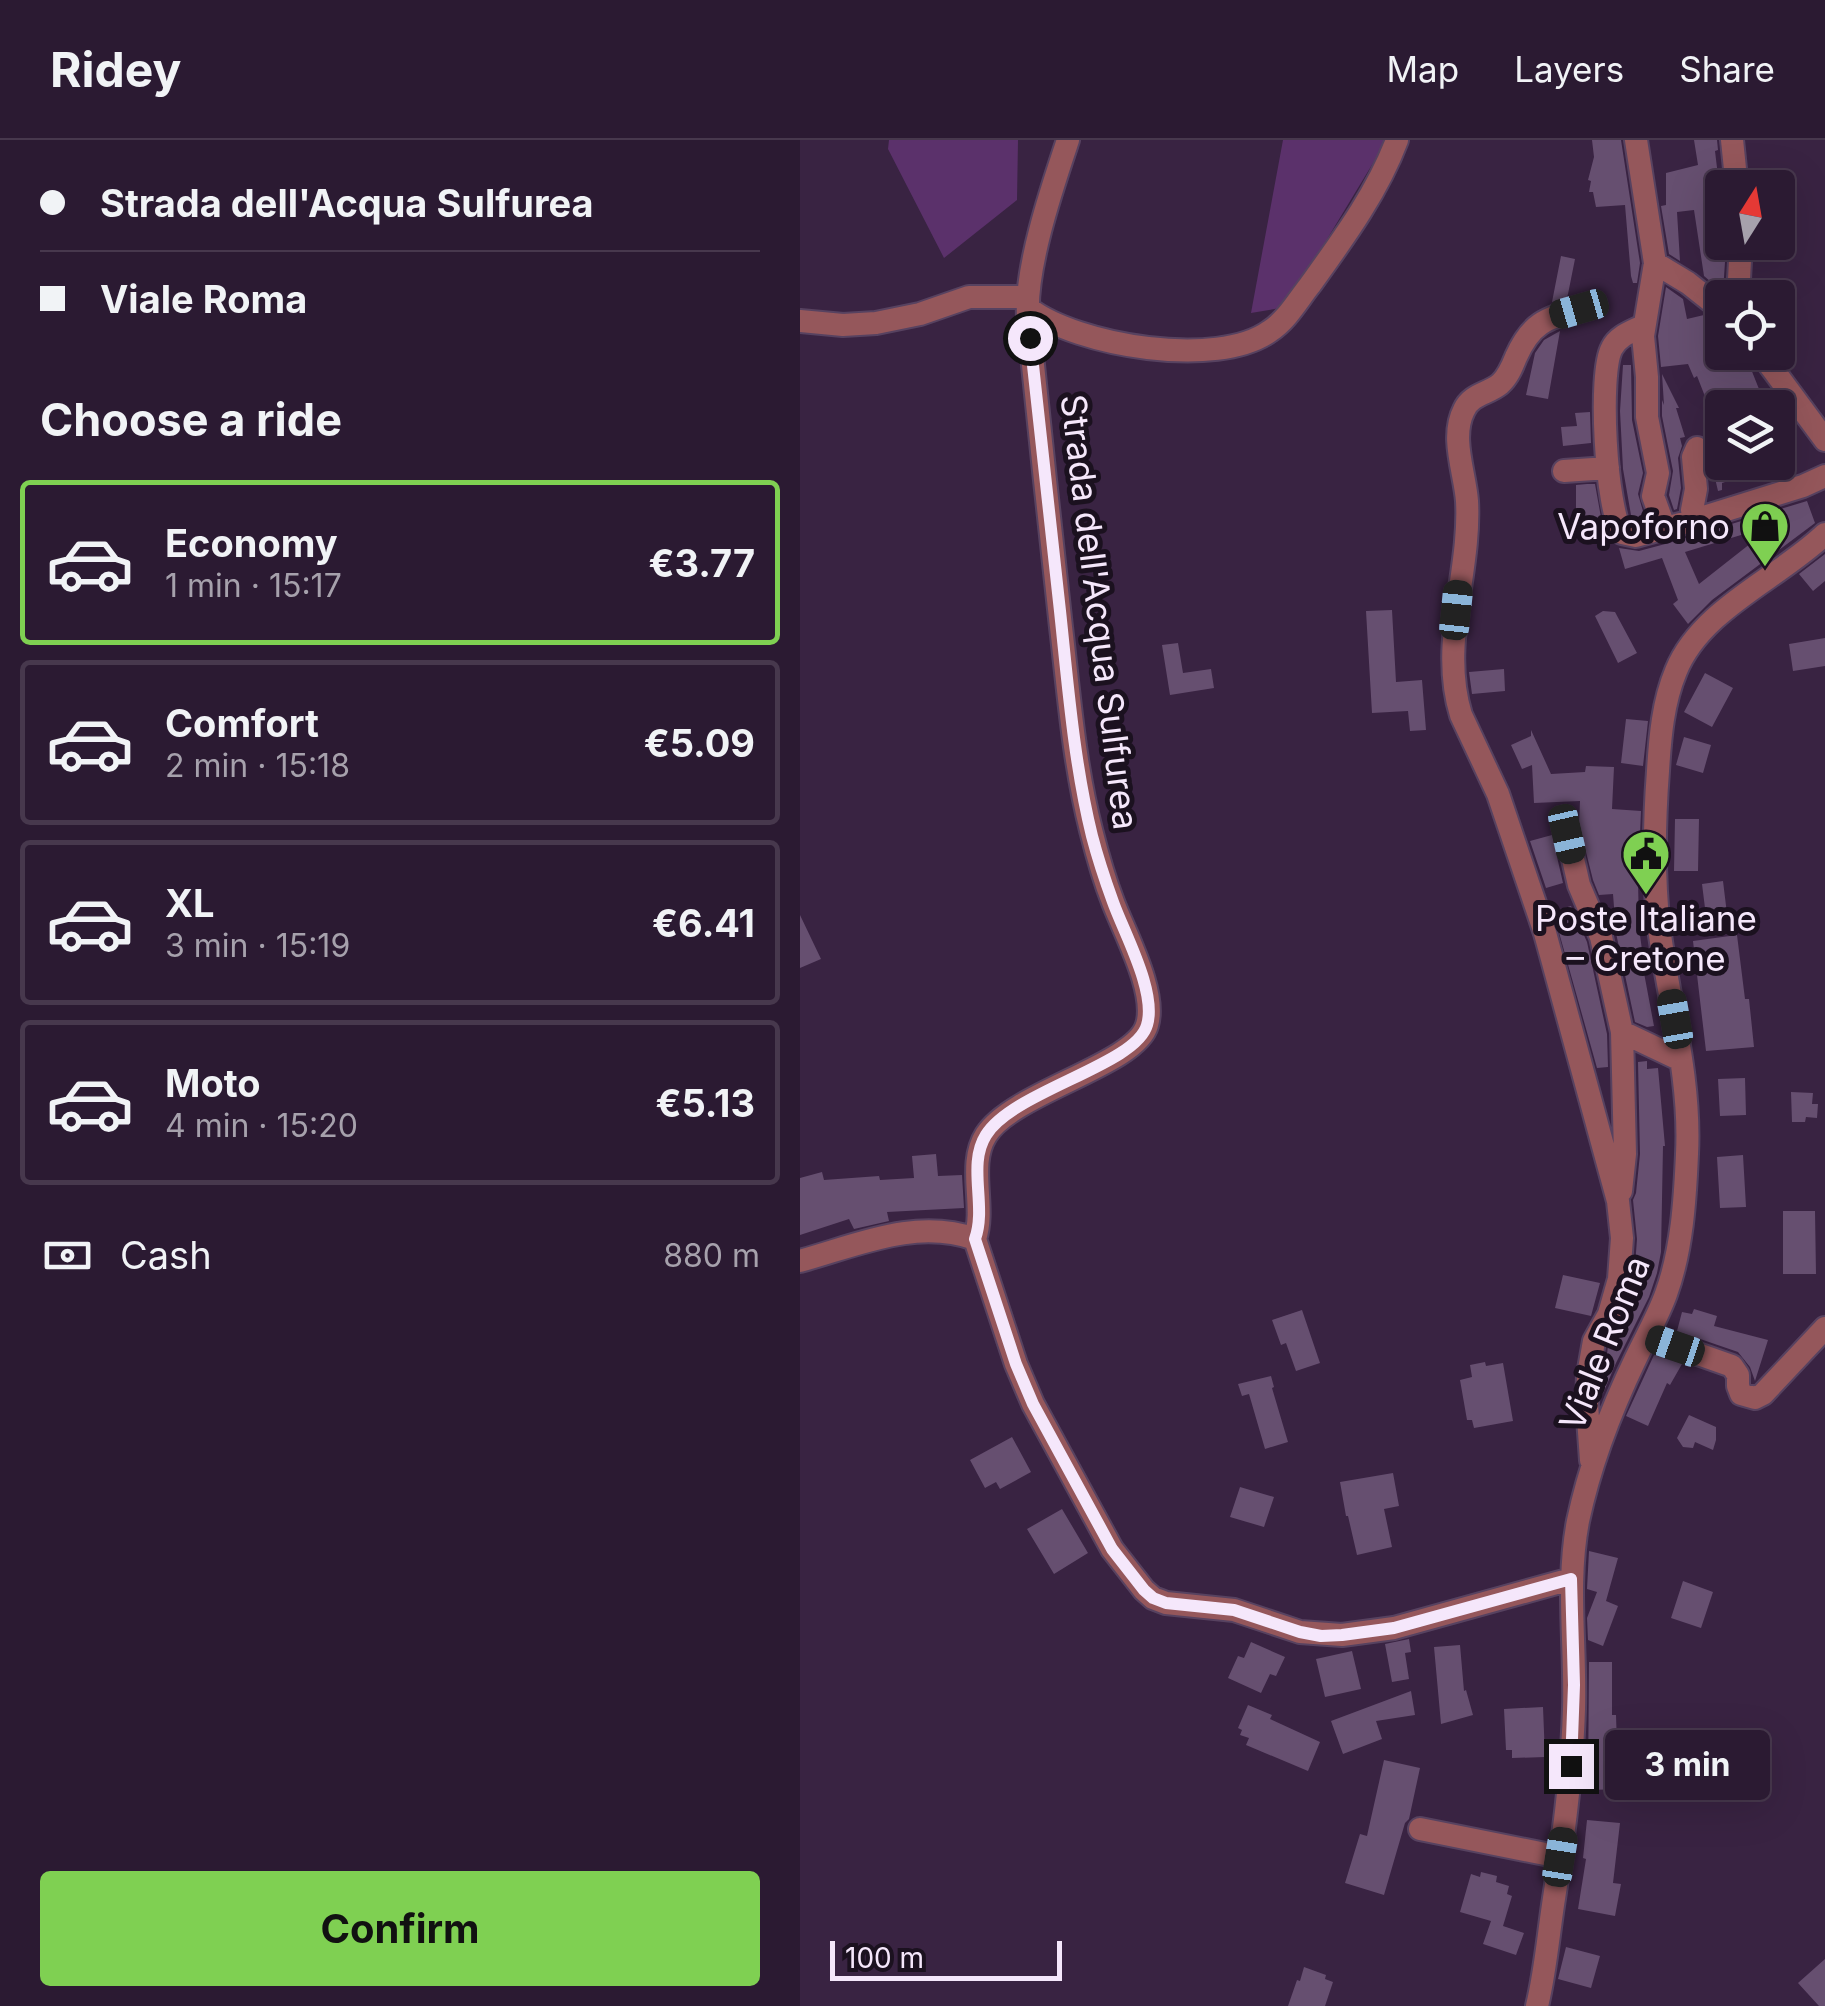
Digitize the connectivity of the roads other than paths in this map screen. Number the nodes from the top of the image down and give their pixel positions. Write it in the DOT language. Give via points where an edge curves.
graph roads {
  1 [pos="1068,140"];
  2 [pos="1398,140"];
  3 [pos="1636,140"];
  4 [pos="1732,140"];
  5 [pos="1735,170"];
  6 [pos="1655,262"];
  7 [pos="1705,298"];
  8 [pos="1028,302"];
  9 [pos="1579,309"];
  10 [pos="800,322"];
  11 [pos="1643,326"];
  12 [pos="1773,370"];
  13 [pos="1825,440"];
  14 [pos="1697,448"];
  15 [pos="1608,468"];
  16 [pos="1564,470"];
  17 [pos="1825,476"];
  18 [pos="1692,510"];
  19 [pos="1665,529"];
  20 [pos="1825,534"];
  21 [pos="1567,834"];
  22 [pos="1622,1032"];
  23 [pos="1682,1060"];
  24 [pos="1620,1210"];
  25 [pos="975,1239"];
  26 [pos="800,1261"];
  27 [pos="1825,1328"];
  28 [pos="1647,1336"];
  29 [pos="1592,1470"];
  30 [pos="1571,1579"];
  31 [pos="1420,1829"];
  32 [pos="1560,1857"];
  33 [pos="1537,2006"];
  1 -- 8 [label="street, Strada dell'Acqua Sulfurea"];
  2 -- 8 [label="street" via="1335,250 1285,318 1260,338 1211,348 1129,346 1057,326"];
  3 -- 6 [label="street"];
  4 -- 5 [label="street"];
  6 -- 7 [label="street"];
  6 -- 11 [label="street"];
  8 -- 10 [label="street" via="968,297 876,323"];
  8 -- 25 [label="street, Strada dell'Acqua Sulfurea" via="1083,796 1149,1012 1135,1042 1014,1109 986,1135"];
  9 -- 24 [label="street" via="1536,326 1504,380 1468,402 1461,417 1467,514 1454,667 1461,715 1505,810 1552,955"];
  11 -- 15 [label="street" via="1618,339 1609,354"];
  11 -- 19 [label="street" via="1647,417 1658,473 1654,496"];
  12 -- 13 [label="street"];
  14 -- 18 [label="street"];
  15 -- 16 [label="street"];
  15 -- 19 [label="street" via="1622,533"];
  17 -- 19 [label="street"];
  20 -- 23 [label="street, Viale Roma" via="1702,631 1685,652 1668,696 1653,858"];
  21 -- 22 [label="street" via="1601,937"];
  22 -- 23 [label="street"];
  22 -- 24 [label="street"];
  23 -- 28 [label="street, Viale Roma" via="1688,1141 1678,1248"];
  24 -- 29 [label="street" via="1619,1279 1588,1375"];
  25 -- 26 [label="street" via="918,1230"];
  25 -- 30 [label="street" via="1033,1404 1112,1549 1153,1598 1234,1610 1321,1636 1394,1628"];
  27 -- 28 [label="street" via="1755,1398 1741,1394 1732,1366"];
  28 -- 29 [label="street, Viale Roma"];
  29 -- 30 [label="street, Viale Roma"];
  30 -- 32 [label="street, Viale Roma" via="1573,1736"];
  31 -- 32 [label="street"];
  32 -- 33 [label="street, Viale Roma"];
}
